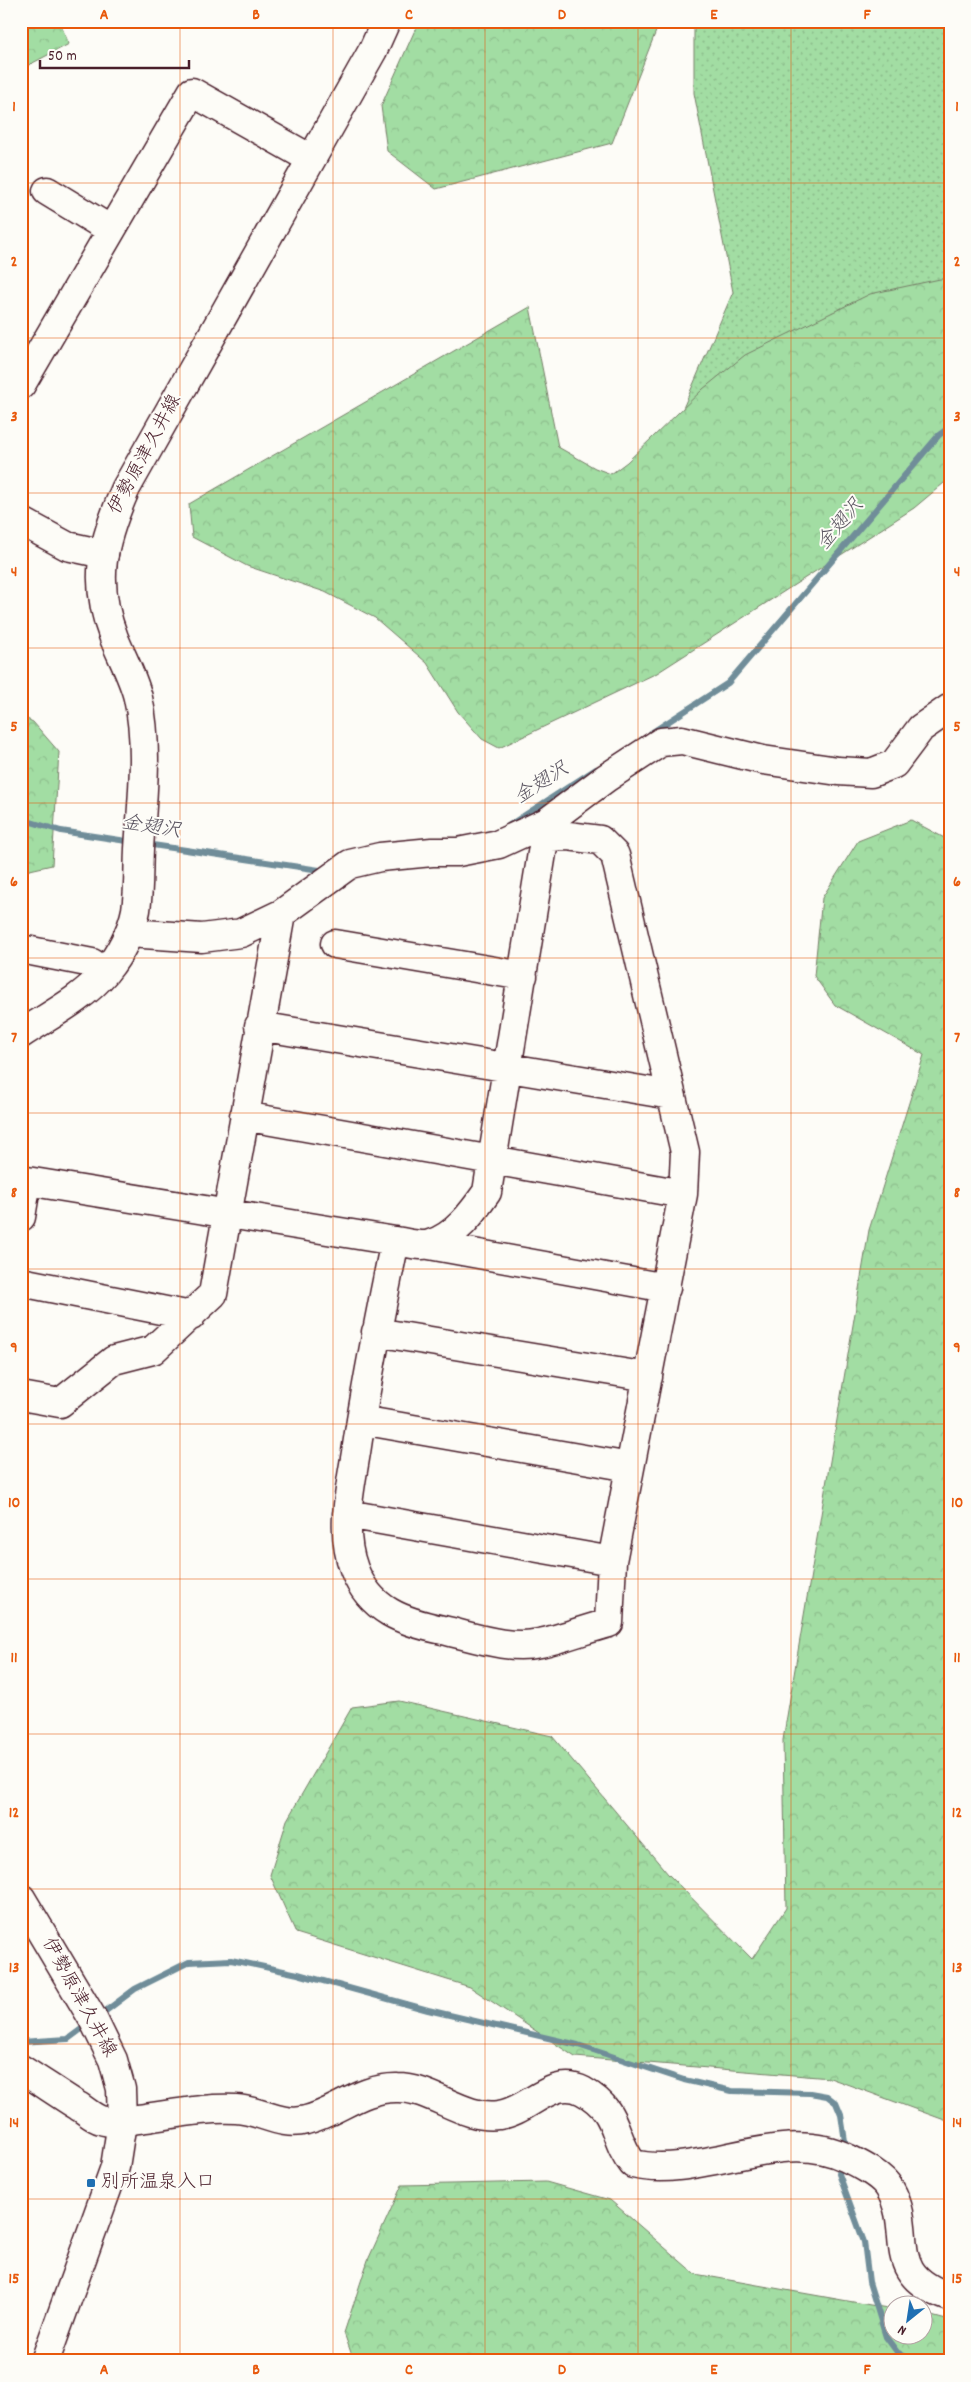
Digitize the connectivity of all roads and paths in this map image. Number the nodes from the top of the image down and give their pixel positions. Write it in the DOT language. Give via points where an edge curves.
graph roads {
  1 [pos="386,21"];
  2 [pos="311,159"];
  3 [pos="47,191"];
  4 [pos="111,230"];
  5 [pos="21,385"];
  6 [pos="21,521"];
  7 [pos="104,554"];
  8 [pos="950,708"];
  9 [pos="546,830"];
  10 [pos="281,914"];
  11 [pos="129,933"];
  12 [pos="335,944"];
  13 [pos="21,949"];
  14 [pos="106,972"];
  15 [pos="523,976"];
  16 [pos="259,1026"];
  17 [pos="21,1034"];
  18 [pos="508,1066"];
  19 [pos="671,1095"];
  20 [pos="244,1116"];
  21 [pos="492,1160"];
  22 [pos="683,1194"];
  23 [pos="228,1214"];
  24 [pos="21,1217"];
  25 [pos="395,1241"];
  26 [pos="429,1245"];
  27 [pos="21,1282"];
  28 [pos="666,1288"];
  29 [pos="191,1316"];
  30 [pos="376,1332"];
  31 [pos="648,1377"];
  32 [pos="21,1396"];
  33 [pos="361,1420"];
  34 [pos="630,1467"];
  35 [pos="347,1514"];
  36 [pos="612,1561"];
  37 [pos="21,1898"];
  38 [pos="21,2069"];
  39 [pos="122,2122"];
  40 [pos="950,2297"];
  41 [pos="45,2361"];
  1 -- 2 [label="street, 伊勢原津久井線"];
  2 -- 4 [label="street" via="192,92"];
  2 -- 7 [label="street, 伊勢原津久井線" via="126,488 110,524"];
  3 -- 4 [label="street"];
  4 -- 5 [label="street"];
  6 -- 7 [label="street" via="67,546"];
  7 -- 11 [label="street, 伊勢原津久井線" via="105,610 138,697 142,726 136,910"];
  8 -- 9 [label="street" via="921,728 894,764 871,772 838,771 763,760 682,740 661,742 606,778"];
  9 -- 10 [label="street" via="458,852 380,857 350,864"];
  9 -- 15 [label="street"];
  9 -- 19 [label="street" via="600,840 615,855"];
  10 -- 11 [label="street" via="241,933 202,938"];
  10 -- 16 [label="street"];
  11 -- 14 [label="street, 伊勢原津久井線"];
  12 -- 15 [label="street"];
  13 -- 14 [label="street" via="92,963"];
  14 -- 17 [label="street, 伊勢原津久井線" via="63,1008"];
  15 -- 18 [label="street"];
  16 -- 18 [label="street"];
  16 -- 20 [label="street"];
  18 -- 19 [label="street"];
  18 -- 21 [label="street"];
  19 -- 22 [label="street" via="685,1152"];
  20 -- 21 [label="street"];
  20 -- 23 [label="street"];
  21 -- 22 [label="street"];
  21 -- 26 [label="street" via="487,1192 473,1212 451,1233"];
  22 -- 28 [label="street"];
  23 -- 24 [label="street" via="27,1181"];
  23 -- 25 [label="street"];
  23 -- 29 [label="street" via="213,1294"];
  25 -- 26 [label="street"];
  25 -- 30 [label="street"];
  26 -- 28 [label="street"];
  27 -- 29 [label="street"];
  28 -- 31 [label="street"];
  29 -- 32 [label="street" via="153,1350 114,1360 60,1403"];
  30 -- 31 [label="street"];
  30 -- 33 [label="street"];
  31 -- 34 [label="street"];
  33 -- 34 [label="street"];
  33 -- 35 [label="street"];
  34 -- 36 [label="street"];
  35 -- 36 [label="street"];
  35 -- 36 [label="street" via="348,1546 354,1570 372,1598 389,1613 410,1623 504,1644 538,1644 609,1623"];
  37 -- 39 [label="street, 伊勢原津久井線" via="107,2044 121,2088"];
  38 -- 39 [label="street" via="101,2120"];
  39 -- 40 [label="street" via="235,2108 295,2122 308,2120 352,2098 397,2088 414,2090 470,2112 500,2115 554,2089 572,2087 596,2100 607,2111 633,2164 684,2164 806,2147 824,2149 849,2159 875,2174 889,2187 897,2204 904,2255 912,2273 922,2285"];
  39 -- 41 [label="street, 伊勢原津久井線" via="111,2181"];
}
